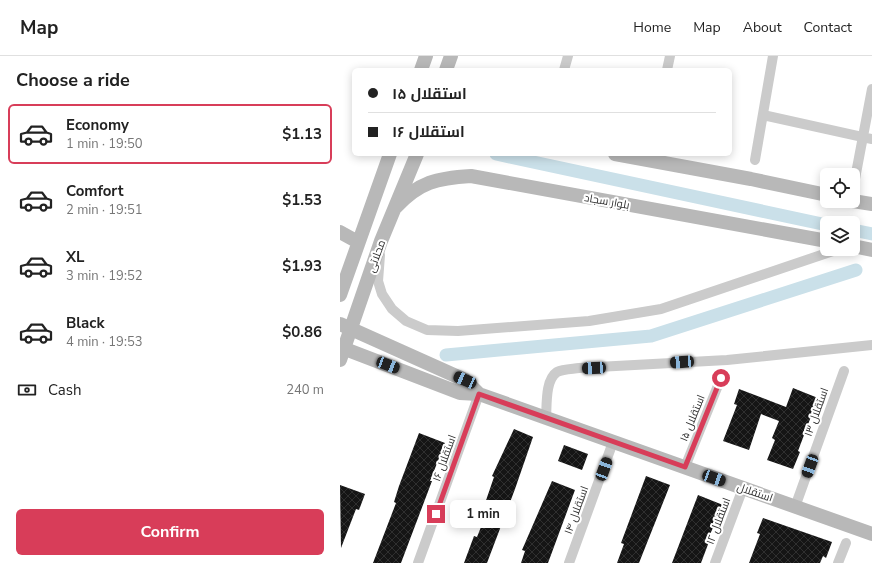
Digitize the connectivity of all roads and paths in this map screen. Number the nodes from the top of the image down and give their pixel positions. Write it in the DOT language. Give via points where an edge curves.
graph roads {
  1 [pos="426,56"];
  2 [pos="451,56"];
  3 [pos="568,56"];
  4 [pos="670,56"];
  5 [pos="773,56"];
  6 [pos="422,68"];
  7 [pos="447,68"];
  8 [pos="565,68"];
  9 [pos="667,68"];
  10 [pos="872,89"];
  11 [pos="763,114"];
  12 [pos="868,138"];
  13 [pos="389,156"];
  14 [pos="416,156"];
  15 [pos="626,156"];
  16 [pos="755,160"];
  17 [pos="859,168"];
  18 [pos="820,194"];
  19 [pos="860,202"];
  20 [pos="872,204"];
  21 [pos="396,207"];
  22 [pos="340,232"];
  23 [pos="820,240"];
  24 [pos="358,242"];
  25 [pos="381,242"];
  26 [pos="860,247"];
  27 [pos="872,250"];
  28 [pos="820,255"];
  29 [pos="340,295"];
  30 [pos="345,326"];
  31 [pos="872,345"];
  32 [pos="341,352"];
  33 [pos="844,371"];
  34 [pos="721,378"];
  35 [pos="479,394"];
  36 [pos="546,418"];
  37 [pos="613,442"];
  38 [pos="685,467"];
  39 [pos="743,488"];
  40 [pos="796,507"];
  41 [pos="872,534"];
  42 [pos="846,543"];
  43 [pos="418,563"];
  44 [pos="569,563"];
  45 [pos="715,563"];
  46 [pos="838,563"];
  1 -- 6 [label="main road"];
  2 -- 7 [label="main road"];
  3 -- 8 [label="street"];
  4 -- 9 [label="street"];
  5 -- 11 [label="street"];
  10 -- 12 [label="street"];
  11 -- 12 [label="street"];
  11 -- 16 [label="street"];
  12 -- 17 [label="street"];
  13 -- 24 [label="main road, محلاتی"];
  14 -- 21 [label="main road, محلاتی"];
  15 -- 18 [label="main road"];
  19 -- 20 [label="main road"];
  21 -- 23 [label="main road, بلوار سجاد" via="407,194 434,180 471,176"];
  21 -- 25 [label="main road, محلاتی"];
  22 -- 24 [label="main road"];
  24 -- 29 [label="main road, محلاتی"];
  25 -- 28 [label="street" via="378,281 382,294 392,309 406,321 427,330 458,331 589,321 661,309"];
  25 -- 30 [label="main road, محلاتی"];
  26 -- 27 [label="main road"];
  30 -- 32 [label="main road, محلاتی"];
  30 -- 35 [label="main road" via="465,380"];
  31 -- 36 [label="street" via="726,360 579,368 558,372 552,377 548,388"];
  32 -- 35 [label="main road" via="460,393"];
  33 -- 40 [label="street, استقلال ۱۳"];
  34 -- 38 [label="street, استقلال ۱۵"];
  35 -- 36 [label="main road, استقلال"];
  35 -- 43 [label="street, استقلال ۱۶"];
  36 -- 37 [label="main road, استقلال"];
  37 -- 38 [label="main road, استقلال"];
  37 -- 44 [label="street, استقلال ۱۴"];
  38 -- 39 [label="main road, استقلال"];
  39 -- 40 [label="main road, استقلال"];
  39 -- 45 [label="street, استقلال ۱۲"];
  40 -- 41 [label="main road, استقلال"];
  42 -- 46 [label="street"];
}
